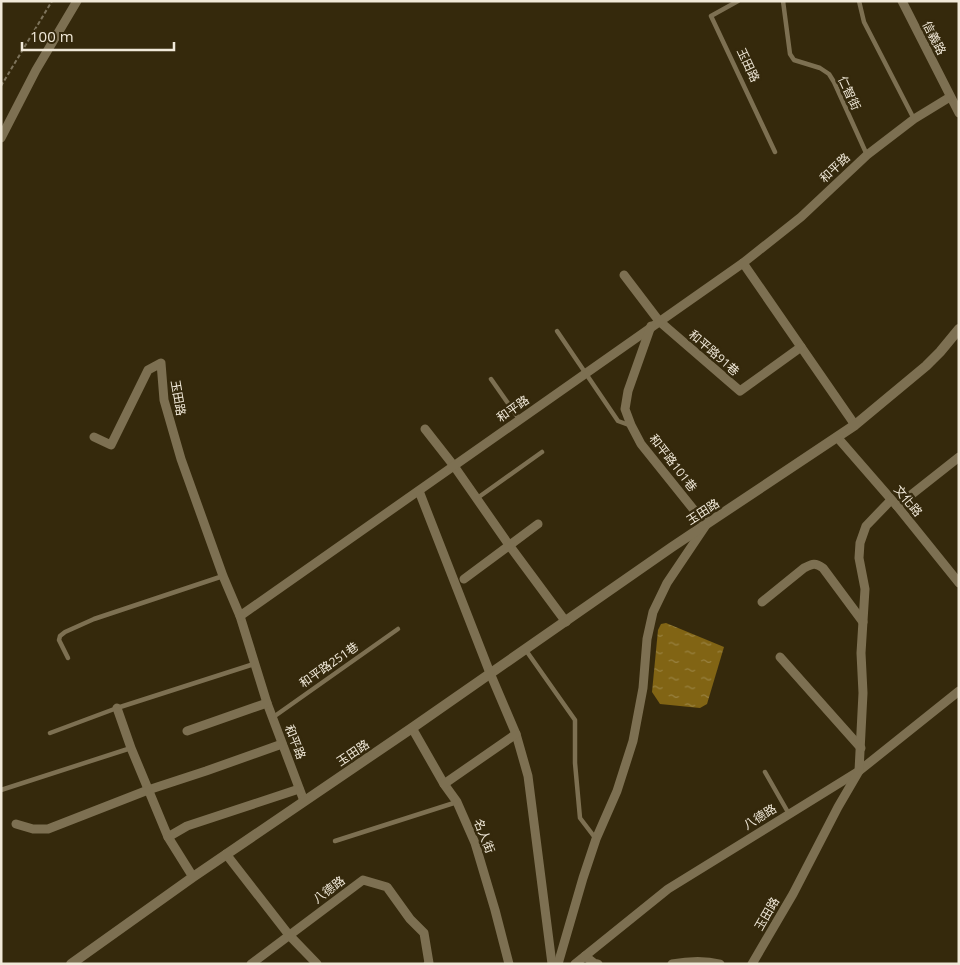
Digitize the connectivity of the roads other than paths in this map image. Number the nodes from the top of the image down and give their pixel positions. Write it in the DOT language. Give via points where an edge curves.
graph roads {
  1 [pos="77,1"];
  2 [pos="738,1"];
  3 [pos="783,1"];
  4 [pos="859,1"];
  5 [pos="902,1"];
  6 [pos="950,97"];
  7 [pos="959,113"];
  8 [pos="914,119"];
  9 [pos="1,138"];
  10 [pos="775,152"];
  11 [pos="867,155"];
  12 [pos="743,263"];
  13 [pos="624,275"];
  14 [pos="655,323"];
  15 [pos="959,328"];
  16 [pos="556,331"];
  17 [pos="802,347"];
  18 [pos="586,373"];
  19 [pos="491,379"];
  20 [pos="519,420"];
  21 [pos="855,424"];
  22 [pos="631,425"];
  23 [pos="425,429"];
  24 [pos="94,437"];
  25 [pos="837,437"];
  26 [pos="542,452"];
  27 [pos="959,457"];
  28 [pos="454,466"];
  29 [pos="419,490"];
  30 [pos="476,499"];
  31 [pos="894,503"];
  32 [pos="538,524"];
  33 [pos="706,525"];
  34 [pos="509,546"];
  35 [pos="223,576"];
  36 [pos="464,579"];
  37 [pos="959,582"];
  38 [pos="762,602"];
  39 [pos="240,616"];
  40 [pos="566,622"];
  41 [pos="863,622"];
  42 [pos="398,628"];
  43 [pos="526,649"];
  44 [pos="780,657"];
  45 [pos="68,658"];
  46 [pos="254,664"];
  47 [pos="490,673"];
  48 [pos="959,691"];
  49 [pos="267,703"];
  50 [pos="116,708"];
  51 [pos="272,718"];
  52 [pos="412,728"];
  53 [pos="186,731"];
  54 [pos="50,733"];
  55 [pos="516,734"];
  56 [pos="282,744"];
  57 [pos="131,748"];
  58 [pos="861,748"];
  59 [pos="860,771"];
  60 [pos="765,772"];
  61 [pos="444,784"];
  62 [pos="299,789"];
  63 [pos="1,790"];
  64 [pos="148,790"];
  65 [pos="304,801"];
  66 [pos="457,802"];
  67 [pos="789,814"];
  68 [pos="16,824"];
  69 [pos="168,837"];
  70 [pos="596,838"];
  71 [pos="335,841"];
  72 [pos="226,854"];
  73 [pos="193,877"];
  74 [pos="289,935"];
  75 [pos="585,956"];
  76 [pos="71,964"];
  77 [pos="252,964"];
  78 [pos="317,964"];
  79 [pos="428,964"];
  80 [pos="510,964"];
  81 [pos="552,964"];
  82 [pos="558,964"];
  83 [pos="575,964"];
  84 [pos="598,964"];
  85 [pos="672,964"];
  86 [pos="720,964"];
  87 [pos="752,964"];
  1 -- 9 [label="street"];
  2 -- 10 [label="lane, 玉田路" via="711,16"];
  3 -- 11 [label="lane, 仁智街" via="790,54 794,60 829,74"];
  4 -- 8 [label="lane" via="864,22"];
  5 -- 6 [label="street, 信義路"];
  6 -- 7 [label="street, 信義路"];
  6 -- 8 [label="street, 和平路"];
  8 -- 11 [label="street, 和平路"];
  11 -- 12 [label="street, 和平路" via="801,217"];
  12 -- 14 [label="street, 和平路"];
  12 -- 17 [label="street"];
  13 -- 14 [label="street, 和平路91巷"];
  14 -- 17 [label="street, 和平路91巷" via="740,391"];
  14 -- 18 [label="street, 和平路"];
  14 -- 22 [label="street, 和平路101巷" via="628,391 626,409"];
  15 -- 21 [label="street, 玉田路" via="926,366"];
  16 -- 18 [label="lane"];
  17 -- 21 [label="street"];
  18 -- 20 [label="street, 和平路"];
  18 -- 22 [label="lane" via="618,421"];
  19 -- 20 [label="lane"];
  20 -- 28 [label="street, 和平路"];
  21 -- 25 [label="street, 玉田路"];
  22 -- 33 [label="street, 和平路101巷" via="646,451"];
  23 -- 28 [label="street"];
  24 -- 35 [label="street, 玉田路" via="111,445 148,370 161,363 169,421"];
  25 -- 31 [label="street, 文化路"];
  25 -- 33 [label="street, 玉田路"];
  26 -- 30 [label="lane"];
  27 -- 31 [label="street"];
  28 -- 29 [label="street, 和平路"];
  28 -- 30 [label="street"];
  29 -- 39 [label="street, 和平路"];
  29 -- 47 [label="street"];
  30 -- 34 [label="street"];
  31 -- 37 [label="street, 文化路"];
  31 -- 41 [label="street" via="866,526 860,543 859,558 865,589"];
  32 -- 34 [label="street"];
  33 -- 40 [label="street, 玉田路"];
  33 -- 70 [label="street" via="667,583 653,612 633,740 617,791"];
  34 -- 36 [label="street"];
  34 -- 40 [label="street"];
  35 -- 39 [label="street, 玉田路"];
  35 -- 45 [label="lane" via="65,632 59,640"];
  38 -- 41 [label="street" via="804,568 818,564"];
  39 -- 46 [label="street, 和平路"];
  40 -- 43 [label="street, 玉田路"];
  41 -- 58 [label="street"];
  42 -- 51 [label="lane, 和平路251巷"];
  43 -- 47 [label="street, 玉田路"];
  43 -- 70 [label="lane" via="575,720 580,818"];
  44 -- 58 [label="street"];
  46 -- 49 [label="street, 和平路"];
  46 -- 50 [label="lane"];
  47 -- 52 [label="street, 玉田路"];
  47 -- 55 [label="street"];
  48 -- 59 [label="street, 八德路"];
  49 -- 51 [label="street, 和平路"];
  49 -- 53 [label="street"];
  50 -- 54 [label="lane"];
  50 -- 57 [label="street"];
  51 -- 56 [label="street, 和平路"];
  52 -- 61 [label="street, 名人街"];
  52 -- 65 [label="street, 玉田路"];
  55 -- 61 [label="street"];
  55 -- 81 [label="street" via="528,776"];
  56 -- 62 [label="street, 和平路"];
  56 -- 64 [label="street"];
  57 -- 63 [label="lane"];
  57 -- 64 [label="street"];
  58 -- 59 [label="street"];
  59 -- 67 [label="street, 八德路"];
  59 -- 87 [label="street, 玉田路"];
  60 -- 67 [label="lane"];
  61 -- 66 [label="street, 名人街"];
  62 -- 65 [label="street, 和平路"];
  62 -- 69 [label="street" via="187,826"];
  64 -- 68 [label="street" via="48,828 32,829"];
  64 -- 69 [label="street"];
  65 -- 72 [label="street, 玉田路"];
  66 -- 71 [label="lane"];
  66 -- 80 [label="street, 名人街" via="475,842"];
  67 -- 75 [label="street, 八德路" via="668,889"];
  69 -- 73 [label="street"];
  70 -- 82 [label="street"];
  72 -- 73 [label="street, 玉田路"];
  72 -- 74 [label="street"];
  73 -- 76 [label="street, 玉田路"];
  74 -- 77 [label="street, 八德路"];
  74 -- 78 [label="street"];
  74 -- 79 [label="street, 八德路" via="363,880 387,887 424,933"];
  75 -- 83 [label="street, 八德路"];
  75 -- 84 [label="street"];
  85 -- 86 [label="street" via="686,961"];
}
